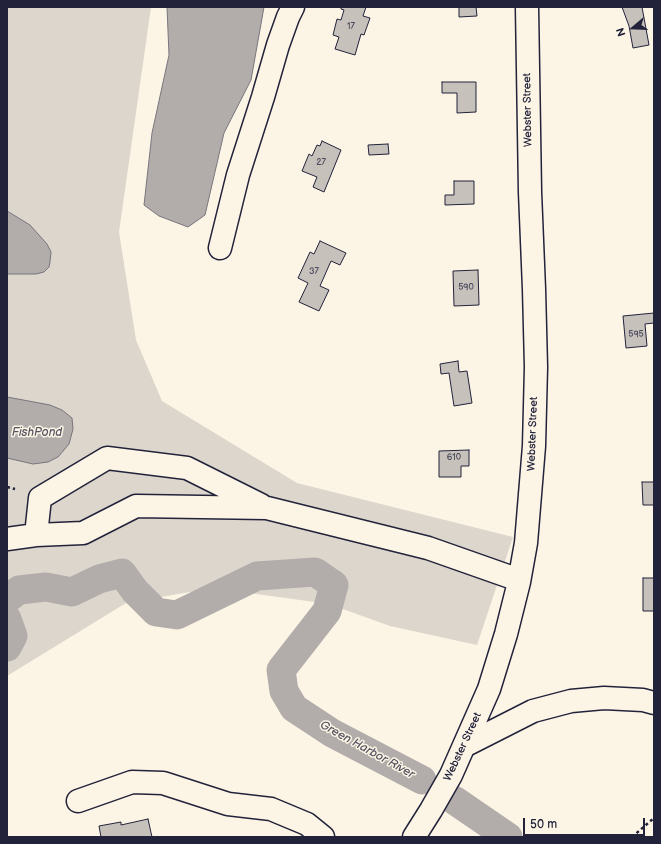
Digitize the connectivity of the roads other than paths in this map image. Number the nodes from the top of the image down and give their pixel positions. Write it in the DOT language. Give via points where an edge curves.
graph roads {
  1 [pos="293,7"];
  2 [pos="527,7"];
  3 [pos="220,248"];
  4 [pos="267,508"];
  5 [pos="36,535"];
  6 [pos="7,539"];
  7 [pos="519,580"];
  8 [pos="654,703"];
  9 [pos="464,746"];
  10 [pos="78,801"];
  11 [pos="323,837"];
  12 [pos="414,837"];
  1 -- 3 [label="street" via="278,45 238,175"];
  2 -- 7 [label="street, Webster Street" via="536,368 530,502"];
  4 -- 5 [label="street" via="136,506 84,533"];
  4 -- 5 [label="street" via="187,468 107,458 40,498"];
  4 -- 7 [label="street" via="428,548"];
  5 -- 6 [label="street"];
  7 -- 9 [label="street, Webster Street" via="489,689"];
  8 -- 9 [label="street" via="604,698 571,701 533,711"];
  9 -- 12 [label="street, Webster Street" via="432,810"];
  10 -- 11 [label="street" via="132,782 163,783 228,804 271,809 307,824"];
}
